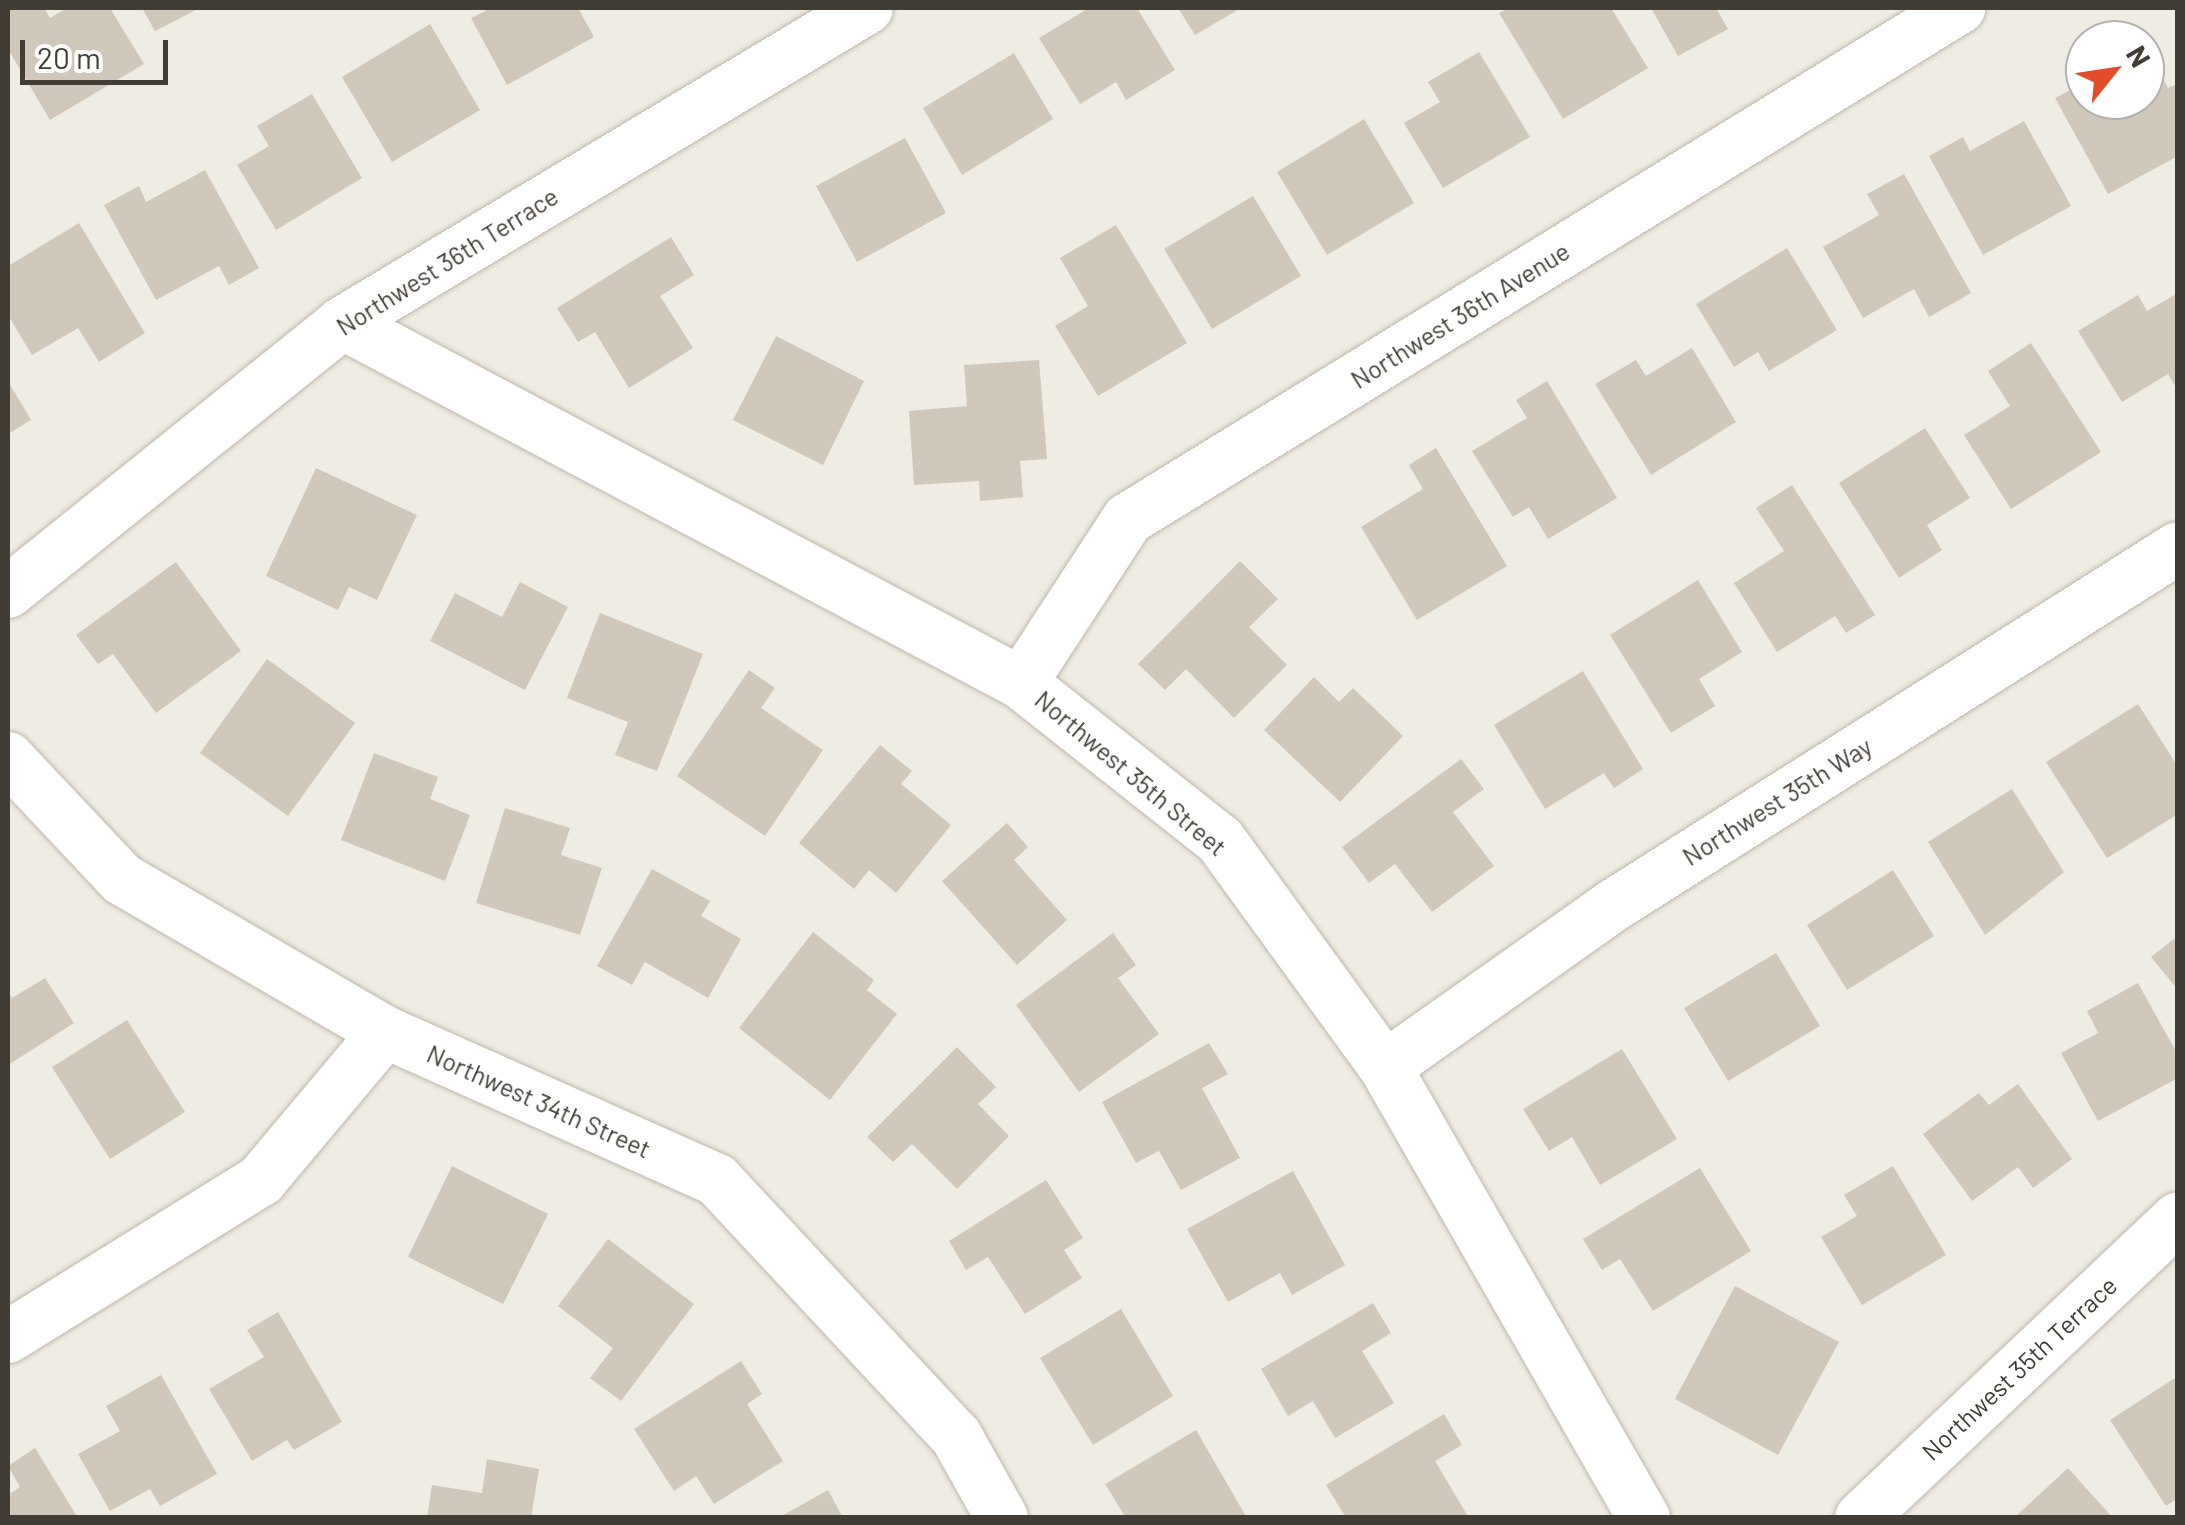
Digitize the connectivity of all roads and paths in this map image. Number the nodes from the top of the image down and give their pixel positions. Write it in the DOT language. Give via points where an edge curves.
graph roads {
  1 [pos="867,8"];
  2 [pos="1959,8"];
  3 [pos="342,323"];
  4 [pos="2178,548"];
  5 [pos="8,592"];
  6 [pos="1021,683"];
  7 [pos="8,758"];
  8 [pos="385,1032"];
  9 [pos="1386,1067"];
  10 [pos="2178,1218"];
  11 [pos="8,1336"];
  12 [pos="1002,1518"];
  13 [pos="1644,1518"];
  14 [pos="1862,1518"];
  1 -- 3 [label="street, Northwest 36th Terrace"];
  2 -- 6 [label="street, Northwest 36th Avenue" via="1128,519"];
  3 -- 5 [label="street, Northwest 36th Terrace"];
  3 -- 6 [label="street, Northwest 35th Street"];
  4 -- 9 [label="street, Northwest 35th Way" via="1614,905"];
  6 -- 9 [label="street, Northwest 35th Street" via="1220,840"];
  7 -- 8 [label="street, Northwest 34th Street" via="122,878"];
  8 -- 11 [label="street" via="261,1180"];
  8 -- 12 [label="street, Northwest 34th Street" via="717,1180 956,1436"];
  9 -- 13 [label="street, Northwest 35th Street"];
  10 -- 14 [label="street, Northwest 35th Terrace"];
}
